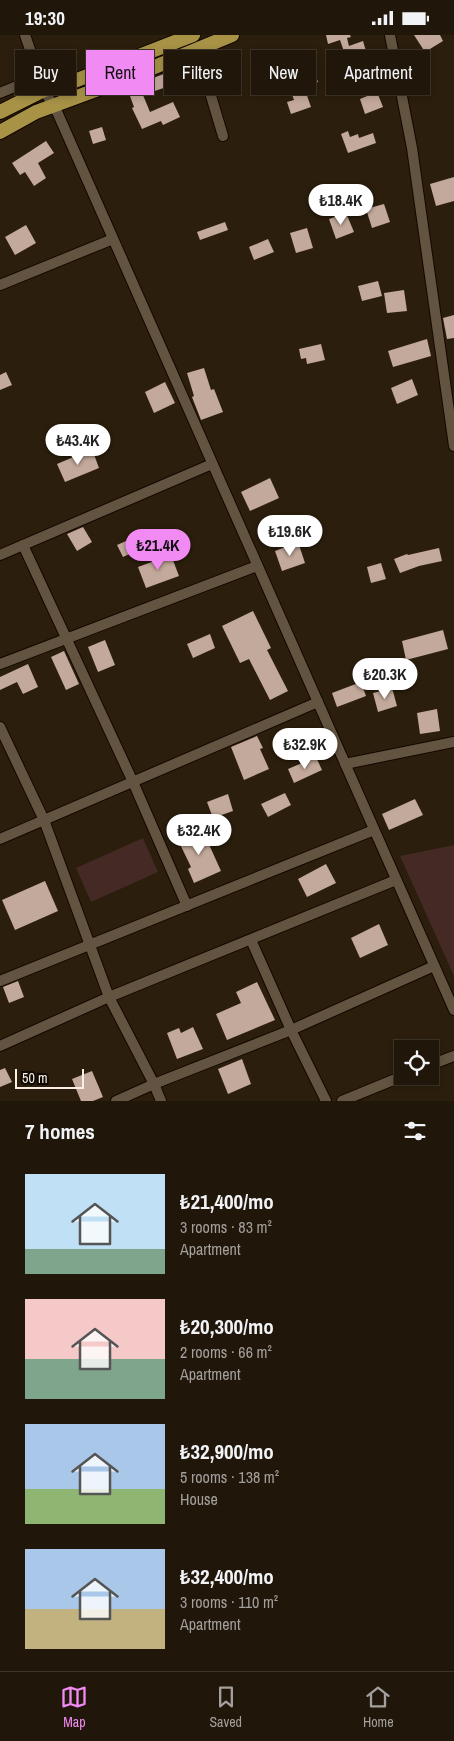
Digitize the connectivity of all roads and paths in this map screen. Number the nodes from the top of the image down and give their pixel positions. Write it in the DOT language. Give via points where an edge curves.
graph roads {
  1 [pos="25,35"];
  2 [pos="193,35"];
  3 [pos="232,35"];
  4 [pos="390,35"];
  5 [pos="197,49"];
  6 [pos="31,50"];
  7 [pos="76,80"];
  8 [pos="15,90"];
  9 [pos="0,93"];
  10 [pos="25,95"];
  11 [pos="48,95"];
  12 [pos="53,106"];
  13 [pos="0,112"];
  14 [pos="0,132"];
  15 [pos="223,136"];
  16 [pos="113,239"];
  17 [pos="0,285"];
  18 [pos="453,423"];
  19 [pos="454,445"];
  20 [pos="212,464"];
  21 [pos="23,545"];
  22 [pos="0,555"];
  23 [pos="257,566"];
  24 [pos="67,639"];
  25 [pos="0,664"];
  26 [pos="318,703"];
  27 [pos="0,727"];
  28 [pos="454,743"];
  29 [pos="345,764"];
  30 [pos="133,781"];
  31 [pos="44,820"];
  32 [pos="374,830"];
  33 [pos="0,839"];
  34 [pos="396,880"];
  35 [pos="187,906"];
  36 [pos="251,940"];
  37 [pos="91,945"];
  38 [pos="434,966"];
  39 [pos="0,981"];
  40 [pos="109,997"];
  41 [pos="454,1010"];
  42 [pos="291,1030"];
  43 [pos="0,1046"];
  44 [pos="454,1056"];
  45 [pos="439,1062"];
  46 [pos="394,1080"];
  47 [pos="154,1084"];
  48 [pos="116,1101"];
  49 [pos="161,1101"];
  50 [pos="326,1101"];
  51 [pos="342,1101"];
  1 -- 6 [label="street"];
  2 -- 7 [label="highway"];
  3 -- 5 [label="highway"];
  4 -- 18 [label="street" via="412,149"];
  5 -- 12 [label="highway"];
  5 -- 15 [label="street"];
  8 -- 9 [label="street"];
  10 -- 13 [label="highway"];
  11 -- 12 [label="street"];
  12 -- 14 [label="highway"];
  12 -- 16 [label="street"];
  16 -- 17 [label="street"];
  16 -- 20 [label="street"];
  18 -- 19 [label="street"];
  20 -- 21 [label="street"];
  20 -- 23 [label="street"];
  21 -- 22 [label="street"];
  21 -- 24 [label="street"];
  23 -- 24 [label="street"];
  23 -- 26 [label="street"];
  24 -- 25 [label="street"];
  24 -- 30 [label="street"];
  26 -- 29 [label="street"];
  26 -- 30 [label="street"];
  27 -- 31 [label="street"];
  28 -- 29 [label="street"];
  29 -- 32 [label="street"];
  30 -- 31 [label="street"];
  30 -- 35 [label="street"];
  31 -- 33 [label="street"];
  31 -- 37 [label="street"];
  32 -- 34 [label="street"];
  32 -- 35 [label="street"];
  34 -- 36 [label="street"];
  34 -- 38 [label="street"];
  35 -- 37 [label="street"];
  36 -- 40 [label="street"];
  36 -- 42 [label="street"];
  37 -- 39 [label="street"];
  37 -- 40 [label="street"];
  38 -- 41 [label="street"];
  38 -- 42 [label="street"];
  40 -- 43 [label="street"];
  40 -- 47 [label="street"];
  42 -- 47 [label="street"];
  42 -- 50 [label="street"];
  44 -- 45 [label="street"];
  46 -- 51 [label="street"];
  47 -- 48 [label="street"];
  47 -- 49 [label="street"];
}
